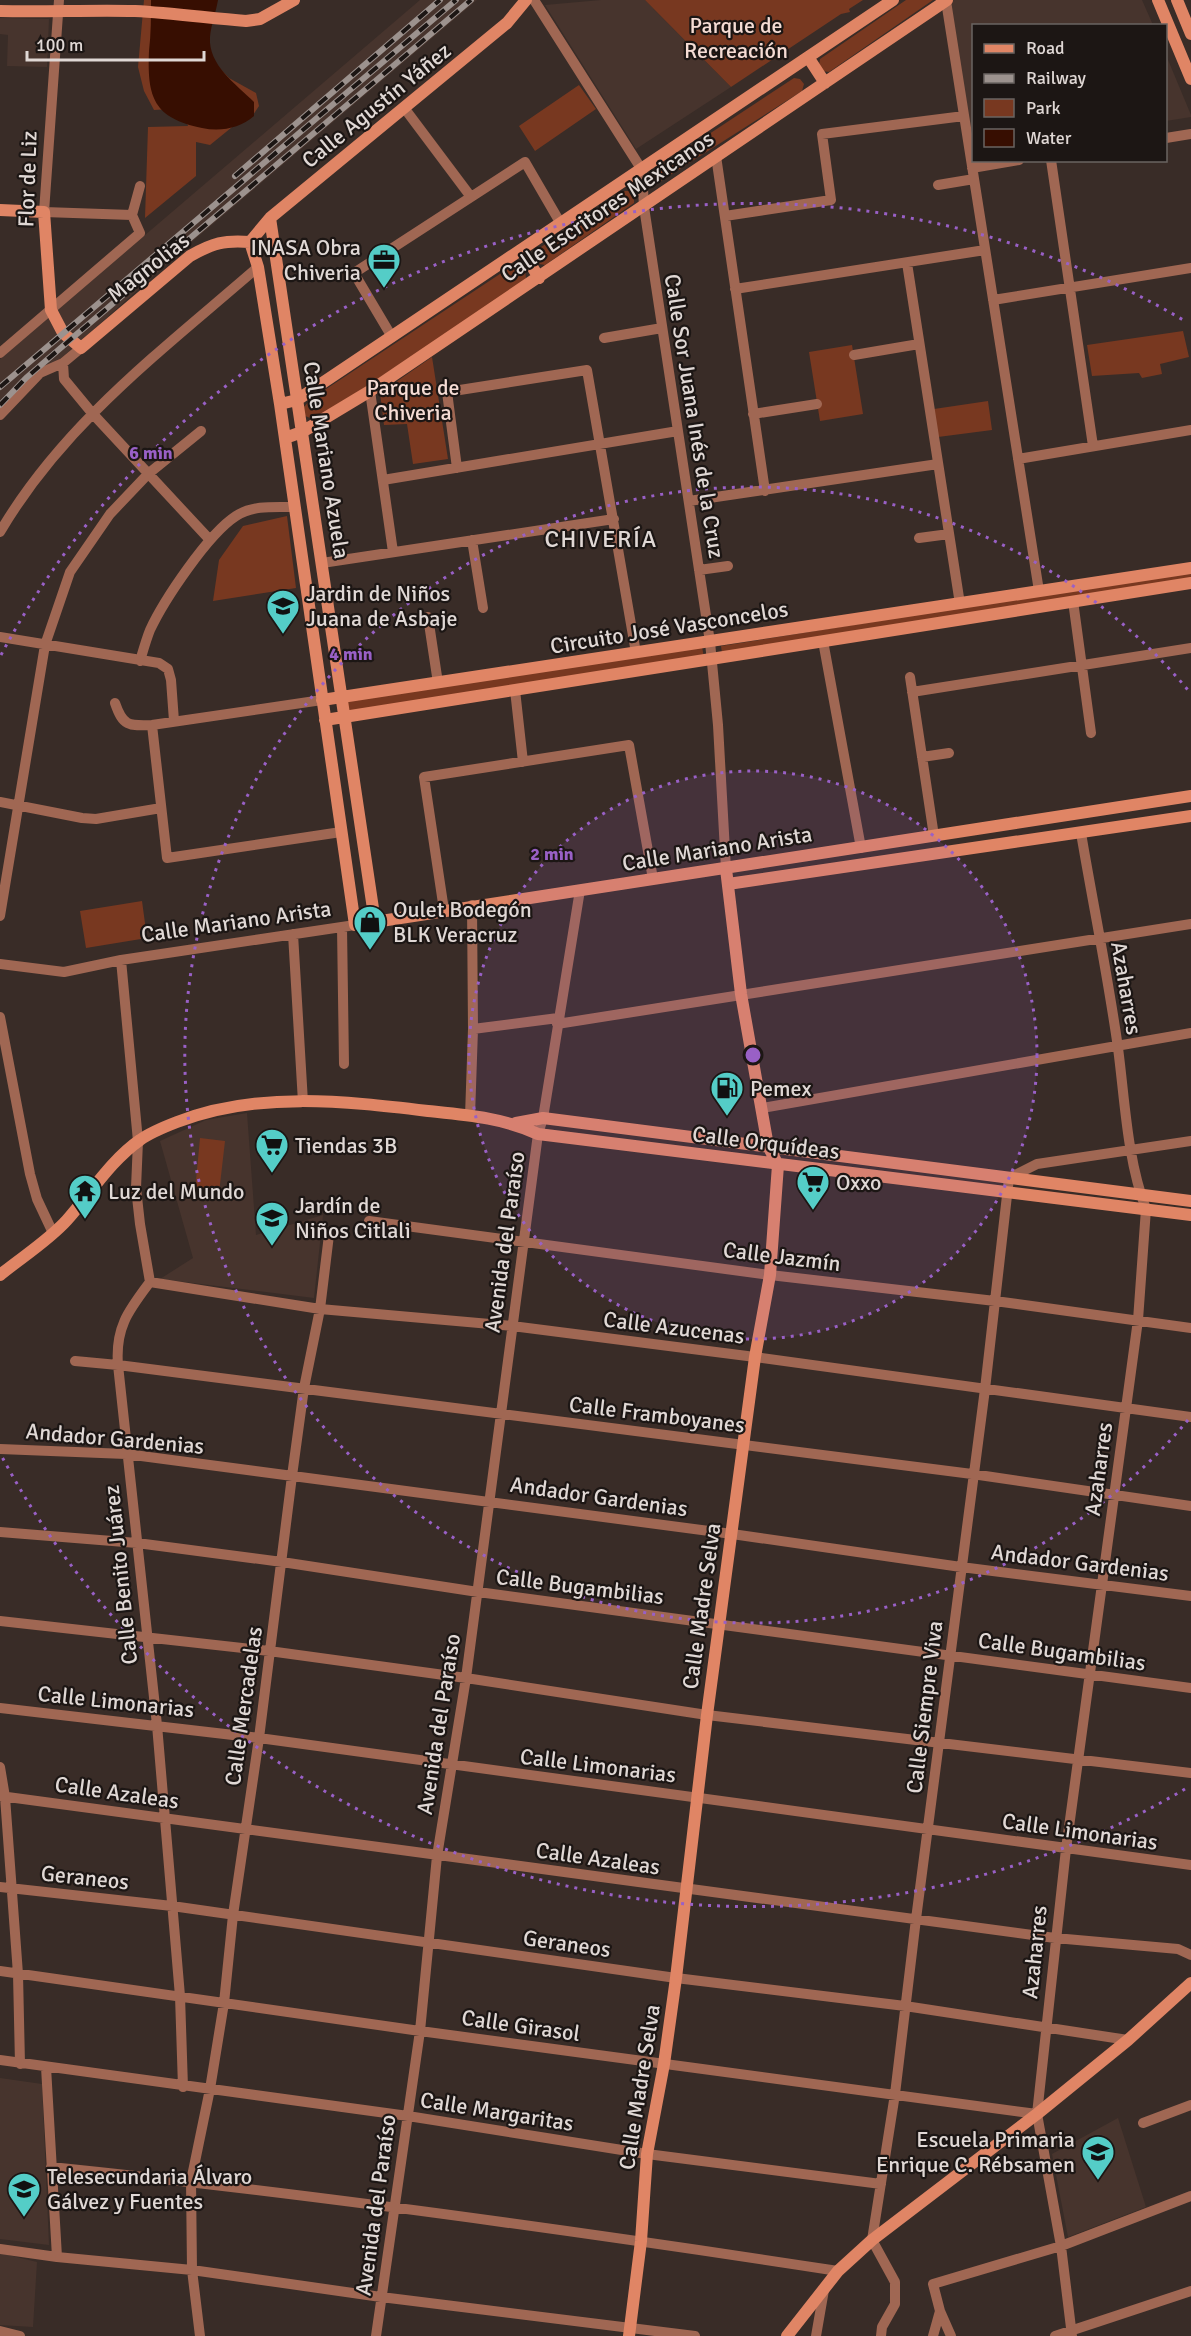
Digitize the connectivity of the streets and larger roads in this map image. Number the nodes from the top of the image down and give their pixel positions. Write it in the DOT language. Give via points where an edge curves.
graph roads {
  1 [pos="294,0"];
  2 [pos="526,0"];
  3 [pos="534,0"];
  4 [pos="893,0"];
  5 [pos="1158,0"];
  6 [pos="1177,0"];
  7 [pos="947,1"];
  8 [pos="59,6"];
  9 [pos="0,11"];
  10 [pos="1191,34"];
  11 [pos="808,57"];
  12 [pos="1191,79"];
  13 [pos="825,83"];
  14 [pos="405,109"];
  15 [pos="964,116"];
  16 [pos="1191,134"];
  17 [pos="1167,138"];
  18 [pos="716,156"];
  19 [pos="1007,162"];
  20 [pos="1051,162"];
  21 [pos="972,168"];
  22 [pos="642,170"];
  23 [pos="974,179"];
  24 [pos="938,185"];
  25 [pos="140,186"];
  26 [pos="471,197"];
  27 [pos="644,207"];
  28 [pos="0,210"];
  29 [pos="44,212"];
  30 [pos="132,215"];
  31 [pos="725,216"];
  32 [pos="270,218"];
  33 [pos="561,224"];
  34 [pos="250,242"];
  35 [pos="522,250"];
  36 [pos="985,250"];
  37 [pos="907,263"];
  38 [pos="258,267"];
  39 [pos="1191,268"];
  40 [pos="539,278"];
  41 [pos="1070,288"];
  42 [pos="735,289"];
  43 [pos="993,300"];
  44 [pos="51,310"];
  45 [pos="662,328"];
  46 [pos="392,337"];
  47 [pos="604,338"];
  48 [pos="920,344"];
  49 [pos="81,348"];
  50 [pos="0,352"];
  51 [pos="854,355"];
  52 [pos="63,363"];
  53 [pos="370,391"];
  54 [pos="297,400"];
  55 [pos="280,404"];
  56 [pos="817,404"];
  57 [pos="92,413"];
  58 [pos="753,414"];
  59 [pos="0,416"];
  60 [pos="1191,430"];
  61 [pos="201,431"];
  62 [pos="678,431"];
  63 [pos="302,432"];
  64 [pos="285,438"];
  65 [pos="599,444"];
  66 [pos="1094,447"];
  67 [pos="1018,459"];
  68 [pos="938,464"];
  69 [pos="457,468"];
  70 [pos="148,474"];
  71 [pos="383,480"];
  72 [pos="765,490"];
  73 [pos="688,501"];
  74 [pos="294,507"];
  75 [pos="614,519"];
  76 [pos="0,532"];
  77 [pos="949,534"];
  78 [pos="919,538"];
  79 [pos="210,540"];
  80 [pos="472,540"];
  81 [pos="393,552"];
  82 [pos="322,563"];
  83 [pos="728,566"];
  84 [pos="1191,568"];
  85 [pos="699,570"];
  86 [pos="1191,583"];
  87 [pos="1039,591"];
  88 [pos="1073,601"];
  89 [pos="960,604"];
  90 [pos="483,608"];
  91 [pos="428,617"];
  92 [pos="0,636"];
  93 [pos="823,641"];
  94 [pos="710,642"];
  95 [pos="45,645"];
  96 [pos="1191,648"];
  97 [pos="636,653"];
  98 [pos="711,659"];
  99 [pos="140,661"];
  100 [pos="1081,667"];
  101 [pos="910,677"];
  102 [pos="438,683"];
  103 [pos="515,690"];
  104 [pos="912,692"];
  105 [pos="341,698"];
  106 [pos="322,700"];
  107 [pos="115,702"];
  108 [pos="344,717"];
  109 [pos="325,720"];
  110 [pos="174,721"];
  111 [pos="152,725"];
  112 [pos="1091,733"];
  113 [pos="949,753"];
  114 [pos="922,757"];
  115 [pos="523,762"];
  116 [pos="1191,796"];
  117 [pos="0,802"];
  118 [pos="19,806"];
  119 [pos="161,808"];
  120 [pos="1191,816"];
  121 [pos="341,832"];
  122 [pos="1081,832"];
  123 [pos="934,836"];
  124 [pos="861,848"];
  125 [pos="726,869"];
  126 [pos="652,879"];
  127 [pos="728,884"];
  128 [pos="580,890"];
  129 [pos="472,905"];
  130 [pos="444,910"];
  131 [pos="0,916"];
  132 [pos="375,922"];
  133 [pos="1191,924"];
  134 [pos="355,925"];
  135 [pos="342,927"];
  136 [pos="293,934"];
  137 [pos="1098,938"];
  138 [pos="121,960"];
  139 [pos="0,964"];
  140 [pos="741,994"];
  141 [pos="0,1017"];
  142 [pos="557,1021"];
  143 [pos="473,1029"];
  144 [pos="1191,1033"];
  145 [pos="1117,1044"];
  146 [pos="344,1064"];
  147 [pos="303,1102"];
  148 [pos="762,1108"];
  149 [pos="470,1116"];
  150 [pos="543,1118"];
  151 [pos="516,1123"];
  152 [pos="538,1134"];
  153 [pos="138,1141"];
  154 [pos="1191,1141"];
  155 [pos="768,1146"];
  156 [pos="1132,1150"];
  157 [pos="843,1157"];
  158 [pos="778,1165"];
  159 [pos="842,1173"];
  160 [pos="1009,1178"];
  161 [pos="1007,1191"];
  162 [pos="1140,1195"];
  163 [pos="1191,1201"];
  164 [pos="1146,1209"];
  165 [pos="1191,1215"];
  166 [pos="369,1221"];
  167 [pos="53,1233"];
  168 [pos="329,1235"];
  169 [pos="524,1241"];
  170 [pos="0,1275"];
  171 [pos="770,1275"];
  172 [pos="150,1282"];
  173 [pos="995,1301"];
  174 [pos="320,1308"];
  175 [pos="1138,1320"];
  176 [pos="512,1326"];
  177 [pos="1191,1328"];
  178 [pos="755,1357"];
  179 [pos="75,1361"];
  180 [pos="117,1365"];
  181 [pos="304,1388"];
  182 [pos="985,1389"];
  183 [pos="1127,1408"];
  184 [pos="500,1413"];
  185 [pos="1191,1417"];
  186 [pos="745,1445"];
  187 [pos="0,1449"];
  188 [pos="126,1454"];
  189 [pos="972,1474"];
  190 [pos="292,1476"];
  191 [pos="1114,1495"];
  192 [pos="490,1501"];
  193 [pos="1191,1506"];
  194 [pos="0,1532"];
  195 [pos="732,1534"];
  196 [pos="137,1543"];
  197 [pos="282,1562"];
  198 [pos="961,1567"];
  199 [pos="1102,1584"];
  200 [pos="478,1592"];
  201 [pos="1191,1596"];
  202 [pos="0,1621"];
  203 [pos="720,1623"];
  204 [pos="147,1636"];
  205 [pos="270,1651"];
  206 [pos="949,1655"];
  207 [pos="1090,1675"];
  208 [pos="466,1678"];
  209 [pos="1191,1688"];
  210 [pos="0,1708"];
  211 [pos="707,1715"];
  212 [pos="157,1725"];
  213 [pos="259,1738"];
  214 [pos="939,1741"];
  215 [pos="1078,1758"];
  216 [pos="450,1766"];
  217 [pos="0,1767"];
  218 [pos="1191,1773"];
  219 [pos="2,1796"];
  220 [pos="698,1797"];
  221 [pos="163,1817"];
  222 [pos="245,1829"];
  223 [pos="929,1830"];
  224 [pos="1066,1849"];
  225 [pos="437,1856"];
  226 [pos="1191,1865"];
  227 [pos="6,1888"];
  228 [pos="687,1890"];
  229 [pos="172,1906"];
  230 [pos="233,1915"];
  231 [pos="916,1919"];
  232 [pos="1055,1938"];
  233 [pos="427,1944"];
  234 [pos="1191,1955"];
  235 [pos="0,1971"];
  236 [pos="18,1974"];
  237 [pos="676,1978"];
  238 [pos="1191,1983"];
  239 [pos="180,1996"];
  240 [pos="224,2003"];
  241 [pos="904,2006"];
  242 [pos="1046,2029"];
  243 [pos="420,2031"];
  244 [pos="1128,2040"];
  245 [pos="0,2060"];
  246 [pos="20,2064"];
  247 [pos="664,2064"];
  248 [pos="46,2067"];
  249 [pos="183,2087"];
  250 [pos="210,2089"];
  251 [pos="895,2094"];
  252 [pos="1191,2105"];
  253 [pos="1037,2114"];
  254 [pos="408,2116"];
  255 [pos="1143,2123"];
  256 [pos="647,2154"];
  257 [pos="51,2167"];
  258 [pos="191,2181"];
  259 [pos="881,2184"];
  260 [pos="1191,2196"];
  261 [pos="395,2207"];
  262 [pos="872,2240"];
  263 [pos="641,2241"];
  264 [pos="1060,2246"];
  265 [pos="0,2249"];
  266 [pos="57,2257"];
  267 [pos="192,2270"];
  268 [pos="838,2271"];
  269 [pos="824,2290"];
  270 [pos="1191,2291"];
  271 [pos="381,2297"];
  272 [pos="940,2311"];
  273 [pos="0,2331"];
  274 [pos="630,2332"];
  275 [pos="1071,2333"];
  276 [pos="19,2336"];
  277 [pos="200,2336"];
  278 [pos="376,2336"];
  279 [pos="695,2336"];
  280 [pos="787,2336"];
  281 [pos="816,2336"];
  282 [pos="881,2336"];
  283 [pos="933,2336"];
  284 [pos="951,2336"];
  285 [pos="1055,2336"];
  1 -- 8 [label="street" via="260,19 246,21 137,11 71,10"];
  2 -- 14 [label="street, Calle Agustín Yáñez" via="507,24"];
  3 -- 22 [label="street, Calle Sor Juana Inés de la Cruz"];
  4 -- 11 [label="street, Calle Escritores Mexicanos"];
  5 -- 12 [label="street"];
  6 -- 10 [label="street"];
  7 -- 13 [label="street, Calle Escritores Mexicanos"];
  7 -- 15 [label="street"];
  8 -- 9 [label="street"];
  8 -- 29 [label="street, Flor de Liz"];
  11 -- 13 [label="street"];
  11 -- 22 [label="street, Calle Escritores Mexicanos"];
  13 -- 18 [label="street, Calle Escritores Mexicanos"];
  14 -- 26 [label="street"];
  14 -- 32 [label="street, Calle Agustín Yáñez"];
  15 -- 21 [label="street"];
  15 -- 31 [label="street" via="822,134 831,200"];
  16 -- 17 [label="street"];
  18 -- 27 [label="street, Calle Escritores Mexicanos"];
  18 -- 31 [label="street"];
  19 -- 21 [label="street"];
  20 -- 41 [label="street"];
  21 -- 23 [label="street"];
  22 -- 27 [label="street, Calle Sor Juana Inés de la Cruz"];
  22 -- 33 [label="street, Calle Escritores Mexicanos"];
  23 -- 24 [label="street"];
  23 -- 36 [label="street"];
  25 -- 30 [label="street"];
  26 -- 33 [label="street" via="525,162"];
  26 -- 46 [label="street" via="354,273"];
  27 -- 40 [label="street, Calle Escritores Mexicanos"];
  27 -- 45 [label="street, Calle Sor Juana Inés de la Cruz"];
  28 -- 29 [label="street"];
  29 -- 30 [label="street"];
  29 -- 44 [label="street, Flor de Liz"];
  30 -- 44 [label="street" via="140,233"];
  31 -- 42 [label="street"];
  32 -- 34 [label="street, Calle Agustín Yáñez"];
  32 -- 54 [label="street, Calle Mariano Azuela"];
  33 -- 35 [label="street, Calle Escritores Mexicanos"];
  34 -- 38 [label="street, Calle Mariano Azuela"];
  34 -- 49 [label="street, Magnolias" via="210,244 190,256"];
  35 -- 40 [label="street"];
  35 -- 46 [label="street, Calle Escritores Mexicanos"];
  36 -- 37 [label="street"];
  36 -- 43 [label="street"];
  37 -- 42 [label="street"];
  37 -- 48 [label="street"];
  38 -- 55 [label="street, Calle Mariano Azuela"];
  38 -- 57 [label="street"];
  39 -- 41 [label="street"];
  40 -- 53 [label="street, Calle Escritores Mexicanos"];
  41 -- 43 [label="street"];
  41 -- 66 [label="street"];
  42 -- 58 [label="street"];
  43 -- 67 [label="street"];
  44 -- 49 [label="street, Flor de Liz" via="63,333"];
  44 -- 50 [label="street"];
  45 -- 47 [label="street"];
  45 -- 62 [label="street, Calle Sor Juana Inés de la Cruz"];
  46 -- 54 [label="street, Calle Escritores Mexicanos"];
  48 -- 51 [label="street"];
  48 -- 68 [label="street"];
  49 -- 52 [label="street"];
  52 -- 57 [label="street" via="64,379"];
  52 -- 59 [label="street" via="40,373"];
  53 -- 63 [label="street, Calle Escritores Mexicanos"];
  53 -- 71 [label="street"];
  54 -- 55 [label="street, Calle Escritores Mexicanos"];
  54 -- 63 [label="street, Calle Mariano Azuela"];
  55 -- 64 [label="street, Calle Mariano Azuela"];
  56 -- 58 [label="street"];
  57 -- 70 [label="street"];
  57 -- 76 [label="street" via="54,454"];
  58 -- 72 [label="street"];
  60 -- 66 [label="street"];
  61 -- 70 [label="street"];
  62 -- 65 [label="street"];
  62 -- 73 [label="street, Calle Sor Juana Inés de la Cruz"];
  63 -- 64 [label="street, Calle Escritores Mexicanos"];
  63 -- 82 [label="street, Calle Mariano Azuela"];
  64 -- 74 [label="street, Calle Mariano Azuela"];
  65 -- 69 [label="street"];
  65 -- 69 [label="street" via="587,370 447,392"];
  65 -- 75 [label="street"];
  66 -- 67 [label="street"];
  67 -- 87 [label="street"];
  68 -- 72 [label="street"];
  68 -- 77 [label="street"];
  69 -- 71 [label="street"];
  70 -- 79 [label="street"];
  70 -- 95 [label="street" via="110,514 70,572"];
  71 -- 81 [label="street"];
  72 -- 73 [label="street"];
  73 -- 85 [label="street, Calle Sor Juana Inés de la Cruz"];
  74 -- 79 [label="street" via="256,507 236,516"];
  74 -- 106 [label="street, Calle Mariano Azuela"];
  75 -- 80 [label="street"];
  75 -- 97 [label="street"];
  77 -- 78 [label="street"];
  77 -- 89 [label="street"];
  79 -- 99 [label="street" via="171,591 150,631"];
  80 -- 81 [label="street"];
  80 -- 90 [label="street"];
  81 -- 82 [label="street"];
  82 -- 105 [label="street, Calle Mariano Azuela"];
  83 -- 85 [label="street"];
  84 -- 87 [label="street, Circuito José Vasconcelos"];
  85 -- 94 [label="street, Calle Sor Juana Inés de la Cruz"];
  86 -- 88 [label="street, Circuito José Vasconcelos"];
  87 -- 89 [label="street, Circuito José Vasconcelos"];
  88 -- 93 [label="street, Circuito José Vasconcelos"];
  88 -- 100 [label="street"];
  89 -- 94 [label="street, Circuito José Vasconcelos"];
  91 -- 102 [label="street"];
  92 -- 95 [label="street"];
  93 -- 98 [label="street, Circuito José Vasconcelos"];
  93 -- 124 [label="street"];
  94 -- 97 [label="street, Circuito José Vasconcelos"];
  94 -- 98 [label="street, Calle Sor Juana Inés de la Cruz"];
  95 -- 99 [label="street"];
  95 -- 118 [label="street"];
  96 -- 100 [label="street"];
  97 -- 102 [label="street, Circuito José Vasconcelos"];
  98 -- 103 [label="street, Circuito José Vasconcelos"];
  98 -- 125 [label="street, Calle Sor Juana Inés de la Cruz"];
  99 -- 110 [label="street" via="159,663 168,669"];
  100 -- 104 [label="street"];
  100 -- 112 [label="street"];
  101 -- 104 [label="street"];
  102 -- 105 [label="street, Circuito José Vasconcelos"];
  103 -- 108 [label="street, Circuito José Vasconcelos"];
  103 -- 115 [label="street"];
  104 -- 114 [label="street"];
  105 -- 106 [label="street, Circuito José Vasconcelos"];
  105 -- 108 [label="street, Calle Mariano Azuela"];
  106 -- 109 [label="street, Calle Mariano Azuela"];
  106 -- 110 [label="street, Circuito José Vasconcelos"];
  107 -- 111 [label="street, Circuito José Vasconcelos" via="121,719 131,726"];
  108 -- 109 [label="street, Circuito José Vasconcelos"];
  108 -- 132 [label="street, Calle Mariano Azuela"];
  109 -- 121 [label="street, Calle Mariano Azuela"];
  110 -- 111 [label="street, Circuito José Vasconcelos"];
  111 -- 119 [label="street"];
  113 -- 114 [label="street"];
  114 -- 123 [label="street"];
  115 -- 126 [label="street" via="629,745"];
  115 -- 130 [label="street" via="424,777"];
  116 -- 123 [label="street, Calle Mariano Arista"];
  117 -- 118 [label="street"];
  118 -- 119 [label="street" via="96,819"];
  118 -- 131 [label="street"];
  119 -- 121 [label="street" via="167,858"];
  120 -- 122 [label="street, Calle Mariano Arista"];
  121 -- 134 [label="street, Calle Mariano Azuela"];
  122 -- 127 [label="street, Calle Mariano Arista"];
  122 -- 137 [label="street, Azaharres"];
  123 -- 124 [label="street, Calle Mariano Arista"];
  124 -- 125 [label="street, Calle Mariano Arista"];
  125 -- 126 [label="street, Calle Mariano Arista"];
  125 -- 127 [label="street"];
  126 -- 128 [label="street, Calle Mariano Arista"];
  127 -- 140 [label="street"];
  128 -- 129 [label="street, Calle Mariano Arista"];
  128 -- 142 [label="street, Avenida del Paraíso"];
  129 -- 130 [label="street, Calle Mariano Arista"];
  129 -- 143 [label="street"];
  130 -- 132 [label="street, Calle Mariano Arista"];
  132 -- 134 [label="street, Calle Mariano Arista"];
  133 -- 137 [label="street"];
  134 -- 135 [label="street, Calle Mariano Arista"];
  135 -- 136 [label="street, Calle Mariano Arista"];
  135 -- 146 [label="street"];
  136 -- 138 [label="street, Calle Mariano Arista"];
  136 -- 147 [label="street"];
  137 -- 140 [label="street"];
  137 -- 145 [label="street, Azaharres"];
  138 -- 139 [label="street, Calle Mariano Arista" via="64,972"];
  138 -- 153 [label="street"];
  140 -- 142 [label="street"];
  140 -- 148 [label="street"];
  141 -- 167 [label="street" via="30,1174"];
  142 -- 143 [label="street"];
  142 -- 150 [label="street, Avenida del Paraíso"];
  143 -- 149 [label="street"];
  144 -- 145 [label="street"];
  145 -- 148 [label="street"];
  145 -- 156 [label="street, Azaharres"];
  147 -- 149 [label="street, Calle Orquídeas"];
  147 -- 153 [label="street, Calle Orquídeas" via="223,1107 170,1124"];
  148 -- 155 [label="street"];
  149 -- 151 [label="street, Calle Orquídeas"];
  150 -- 151 [label="street, Calle Orquídeas"];
  150 -- 152 [label="street, Avenida del Paraíso"];
  150 -- 155 [label="street, Calle Orquídeas"];
  151 -- 152 [label="street, Calle Orquídeas"];
  152 -- 158 [label="street, Calle Orquídeas"];
  152 -- 169 [label="street, Avenida del Paraíso"];
  153 -- 167 [label="street, Calle Orquídeas"];
  153 -- 172 [label="street" via="136,1188"];
  154 -- 156 [label="street"];
  155 -- 157 [label="street, Calle Orquídeas"];
  155 -- 158 [label="street"];
  156 -- 160 [label="street" via="1037,1164"];
  156 -- 162 [label="street, Azaharres"];
  157 -- 159 [label="street"];
  157 -- 160 [label="street, Calle Orquídeas"];
  158 -- 159 [label="street, Calle Orquídeas"];
  158 -- 171 [label="street, Calle Madre Selva"];
  159 -- 161 [label="street, Calle Orquídeas"];
  160 -- 161 [label="street, Calle Siempre Viva"];
  160 -- 162 [label="street, Calle Orquídeas"];
  161 -- 164 [label="street, Calle Orquídeas"];
  161 -- 173 [label="street, Calle Siempre Viva"];
  162 -- 163 [label="street, Calle Orquídeas"];
  162 -- 164 [label="street, Azaharres"];
  164 -- 165 [label="street, Calle Orquídeas"];
  164 -- 175 [label="street, Azaharres"];
  166 -- 169 [label="street, Calle Jazmín"];
  167 -- 170 [label="street, Calle Orquídeas"];
  168 -- 174 [label="street, Calle Mercadelas"];
  169 -- 171 [label="street, Calle Jazmín"];
  169 -- 176 [label="street, Avenida del Paraíso"];
  171 -- 173 [label="street, Calle Jazmín"];
  171 -- 178 [label="street, Calle Madre Selva"];
  172 -- 174 [label="street, Calle Azucenas"];
  172 -- 180 [label="street, Calle Benito Juárez" via="124,1320"];
  173 -- 175 [label="street, Calle Jazmín"];
  173 -- 182 [label="street, Calle Siempre Viva"];
  174 -- 176 [label="street, Calle Azucenas"];
  174 -- 181 [label="street, Calle Mercadelas"];
  175 -- 177 [label="street, Calle Jazmín"];
  175 -- 183 [label="street, Azaharres"];
  176 -- 178 [label="street, Calle Azucenas"];
  176 -- 184 [label="street, Avenida del Paraíso"];
  178 -- 182 [label="street, Calle Azucenas"];
  178 -- 186 [label="street, Calle Madre Selva"];
  179 -- 180 [label="street, Calle Framboyanes"];
  180 -- 181 [label="street, Calle Framboyanes"];
  180 -- 188 [label="street, Calle Benito Juárez"];
  181 -- 184 [label="street, Calle Framboyanes"];
  181 -- 190 [label="street, Calle Mercadelas"];
  182 -- 183 [label="street, Calle Azucenas"];
  182 -- 189 [label="street, Calle Siempre Viva"];
  183 -- 185 [label="street, Calle Azucenas"];
  183 -- 191 [label="street, Azaharres"];
  184 -- 186 [label="street, Calle Framboyanes"];
  184 -- 192 [label="street, Avenida del Paraíso"];
  186 -- 189 [label="street, Calle Framboyanes"];
  186 -- 195 [label="street, Calle Madre Selva"];
  187 -- 188 [label="street, Andador Gardenias"];
  188 -- 190 [label="street, Andador Gardenias"];
  188 -- 196 [label="street, Calle Benito Juárez"];
  189 -- 191 [label="street, Calle Framboyanes"];
  189 -- 198 [label="street, Calle Siempre Viva"];
  190 -- 192 [label="street, Andador Gardenias"];
  190 -- 197 [label="street, Calle Mercadelas"];
  191 -- 193 [label="street, Calle Framboyanes"];
  191 -- 199 [label="street, Azaharres"];
  192 -- 195 [label="street, Andador Gardenias"];
  192 -- 200 [label="street, Avenida del Paraíso"];
  194 -- 196 [label="street, Calle Bugambilias"];
  195 -- 198 [label="street, Andador Gardenias"];
  195 -- 203 [label="street, Calle Madre Selva"];
  196 -- 197 [label="street, Calle Bugambilias"];
  196 -- 204 [label="street, Calle Benito Juárez"];
  197 -- 200 [label="street, Calle Bugambilias"];
  197 -- 205 [label="street, Calle Mercadelas"];
  198 -- 199 [label="street, Andador Gardenias"];
  198 -- 206 [label="street, Calle Siempre Viva"];
  199 -- 201 [label="street, Andador Gardenias"];
  199 -- 207 [label="street, Azaharres"];
  200 -- 203 [label="street, Calle Bugambilias"];
  200 -- 208 [label="street, Avenida del Paraíso"];
  202 -- 204 [label="street"];
  203 -- 206 [label="street, Calle Bugambilias"];
  203 -- 211 [label="street, Calle Madre Selva"];
  204 -- 205 [label="street"];
  204 -- 212 [label="street, Calle Benito Juárez"];
  205 -- 208 [label="street"];
  205 -- 213 [label="street, Calle Mercadelas"];
  206 -- 207 [label="street, Calle Bugambilias"];
  206 -- 214 [label="street, Calle Siempre Viva"];
  207 -- 209 [label="street, Calle Bugambilias"];
  207 -- 215 [label="street, Azaharres"];
  208 -- 211 [label="street"];
  208 -- 216 [label="street, Avenida del Paraíso"];
  210 -- 212 [label="street, Calle Limonarias"];
  211 -- 214 [label="street"];
  211 -- 220 [label="street, Calle Madre Selva"];
  212 -- 213 [label="street, Calle Limonarias"];
  212 -- 221 [label="street, Calle Benito Juárez"];
  213 -- 216 [label="street, Calle Limonarias"];
  213 -- 222 [label="street, Calle Mercadelas"];
  214 -- 215 [label="street"];
  214 -- 223 [label="street, Calle Siempre Viva"];
  215 -- 218 [label="street"];
  215 -- 224 [label="street, Azaharres"];
  216 -- 220 [label="street, Calle Limonarias"];
  216 -- 225 [label="street, Avenida del Paraíso"];
  217 -- 219 [label="street"];
  219 -- 221 [label="street, Calle Azaleas"];
  219 -- 227 [label="street"];
  220 -- 223 [label="street, Calle Limonarias"];
  220 -- 228 [label="street, Calle Madre Selva"];
  221 -- 222 [label="street, Calle Azaleas"];
  221 -- 229 [label="street, Calle Benito Juárez"];
  222 -- 225 [label="street, Calle Azaleas"];
  222 -- 230 [label="street, Calle Mercadelas"];
  223 -- 224 [label="street, Calle Limonarias"];
  223 -- 231 [label="street, Calle Siempre Viva"];
  224 -- 226 [label="street, Calle Limonarias"];
  224 -- 232 [label="street, Azaharres"];
  225 -- 228 [label="street, Calle Azaleas"];
  225 -- 233 [label="street, Avenida del Paraíso"];
  227 -- 229 [label="street, Geraneos"];
  227 -- 236 [label="street"];
  228 -- 231 [label="street, Calle Azaleas"];
  228 -- 237 [label="street, Calle Madre Selva"];
  229 -- 230 [label="street, Geraneos"];
  229 -- 239 [label="street, Calle Benito Juárez"];
  230 -- 233 [label="street, Geraneos"];
  230 -- 240 [label="street, Calle Mercadelas"];
  231 -- 232 [label="street, Calle Azaleas"];
  231 -- 241 [label="street, Calle Siempre Viva"];
  232 -- 234 [label="street, Calle Azaleas" via="1178,1949"];
  232 -- 242 [label="street, Azaharres"];
  233 -- 237 [label="street, Geraneos"];
  233 -- 243 [label="street, Avenida del Paraíso"];
  235 -- 236 [label="street, Calle Girasol"];
  236 -- 239 [label="street, Calle Girasol"];
  236 -- 246 [label="street"];
  237 -- 241 [label="street, Geraneos"];
  237 -- 247 [label="street, Calle Madre Selva"];
  238 -- 244 [label="street"];
  239 -- 240 [label="street, Calle Girasol"];
  239 -- 249 [label="street, Calle Benito Juárez"];
  240 -- 243 [label="street, Calle Girasol"];
  240 -- 250 [label="street, Calle Mercadelas"];
  241 -- 242 [label="street, Geraneos"];
  241 -- 251 [label="street, Calle Siempre Viva"];
  242 -- 244 [label="street, Geraneos"];
  242 -- 253 [label="street, Azaharres"];
  243 -- 247 [label="street, Calle Girasol"];
  243 -- 254 [label="street, Avenida del Paraíso"];
  244 -- 253 [label="street"];
  245 -- 246 [label="street, Calle Margaritas"];
  246 -- 248 [label="street, Calle Margaritas"];
  247 -- 251 [label="street, Calle Girasol"];
  247 -- 256 [label="street, Calle Madre Selva"];
  248 -- 249 [label="street, Calle Margaritas"];
  248 -- 257 [label="street"];
  249 -- 250 [label="street, Calle Margaritas"];
  250 -- 254 [label="street, Calle Margaritas"];
  250 -- 258 [label="street, Calle Mercadelas"];
  251 -- 253 [label="street, Calle Girasol"];
  251 -- 259 [label="street, Calle Siempre Viva"];
  252 -- 255 [label="street"];
  253 -- 262 [label="street"];
  253 -- 264 [label="street, Azaharres"];
  254 -- 256 [label="street, Calle Margaritas"];
  254 -- 261 [label="street, Avenida del Paraíso"];
  256 -- 259 [label="street, Calle Margaritas"];
  256 -- 263 [label="street, Calle Madre Selva"];
  257 -- 258 [label="street"];
  257 -- 266 [label="street"];
  258 -- 261 [label="street"];
  258 -- 267 [label="street, Calle Mercadelas"];
  259 -- 262 [label="street, Calle Siempre Viva"];
  260 -- 264 [label="street"];
  261 -- 263 [label="street"];
  261 -- 271 [label="street, Avenida del Paraíso"];
  262 -- 268 [label="street"];
  262 -- 282 [label="street" via="895,2282 895,2304"];
  263 -- 268 [label="street"];
  263 -- 274 [label="street, Calle Madre Selva"];
  264 -- 272 [label="street" via="933,2284"];
  264 -- 275 [label="street, Azaharres"];
  265 -- 266 [label="street"];
  266 -- 267 [label="street"];
  267 -- 271 [label="street"];
  267 -- 277 [label="street, Calle Mercadelas"];
  268 -- 269 [label="street"];
  269 -- 280 [label="street"];
  269 -- 281 [label="street"];
  270 -- 275 [label="street"];
  271 -- 274 [label="street"];
  271 -- 278 [label="street, Avenida del Paraíso"];
  272 -- 283 [label="street"];
  272 -- 284 [label="street"];
  273 -- 276 [label="street"];
  274 -- 279 [label="street"];
  275 -- 285 [label="street"];
}
